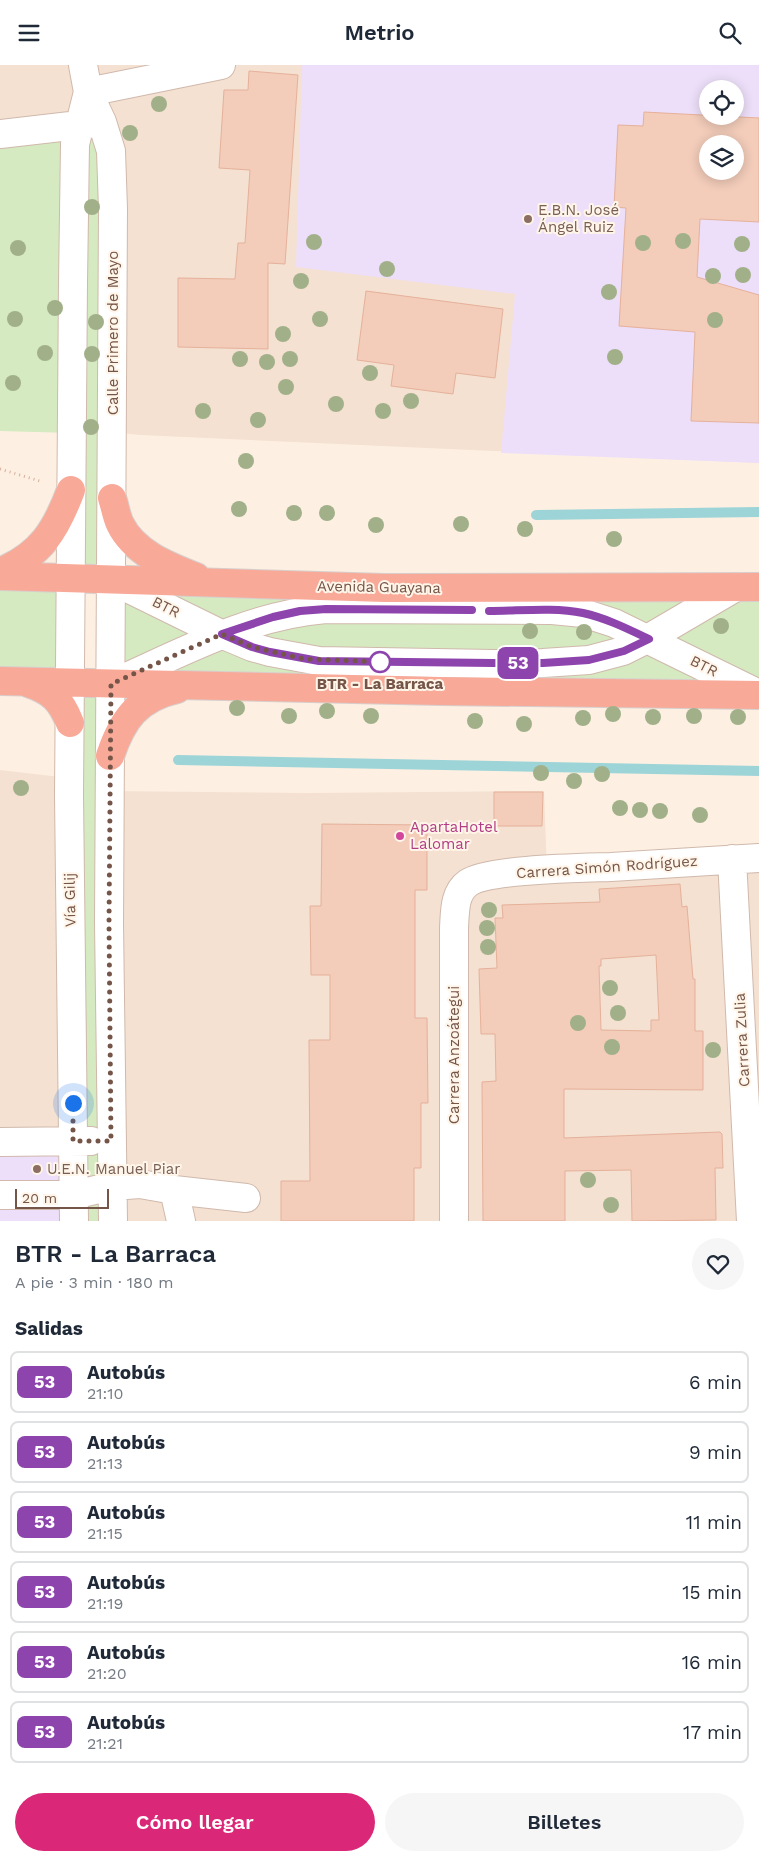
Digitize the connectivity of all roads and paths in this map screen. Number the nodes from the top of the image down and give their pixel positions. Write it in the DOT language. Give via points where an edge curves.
graph roads {
  1 [pos="83,65"];
  2 [pos="221,65"];
  3 [pos="88,92"];
  4 [pos="91,123"];
  5 [pos="0,134"];
  6 [pos="0,469"];
  7 [pos="71,490"];
  8 [pos="112,498"];
  9 [pos="0,572"];
  10 [pos="0,576"];
  11 [pos="70,579"];
  12 [pos="111,580"];
  13 [pos="211,583"];
  14 [pos="747,587"];
  15 [pos="222,634"];
  16 [pos="649,639"];
  17 [pos="12,682"];
  18 [pos="70,683"];
  19 [pos="111,684"];
  20 [pos="193,685"];
  21 [pos="759,695"];
  22 [pos="70,723"];
  23 [pos="110,756"];
  24 [pos="759,858"];
  25 [pos="732,859"];
  26 [pos="460,891"];
  27 [pos="73,1141"];
  28 [pos="111,1141"];
  29 [pos="0,1142"];
  30 [pos="112,1186"];
  31 [pos="174,1190"];
  32 [pos="754,1192"];
  33 [pos="0,1195"];
  34 [pos="246,1198"];
  35 [pos="74,1208"];
  36 [pos="112,1221"];
  37 [pos="181,1221"];
  38 [pos="454,1221"];
  39 [pos="751,1221"];
  1 -- 3 [label="street"];
  2 -- 3 [label="street"];
  3 -- 4 [label="street"];
  4 -- 5 [label="street"];
  4 -- 7 [label="street" via="75,144"];
  4 -- 8 [label="street, Calle Primero de Mayo" via="111,151"];
  6 -- 7 [label="path"];
  7 -- 9 [label="highway" via="61,517 38,549"];
  7 -- 11 [label="street"];
  8 -- 12 [label="street, Calle Primero de Mayo"];
  8 -- 13 [label="highway" via="128,537 144,552 168,566"];
  10 -- 11 [label="highway, Avenida Guayana"];
  11 -- 12 [label="highway, Avenida Guayana"];
  11 -- 18 [label="street, Vía Gilij"];
  12 -- 13 [label="highway, Avenida Guayana"];
  12 -- 15 [label="street, BTR"];
  12 -- 19 [label="street"];
  13 -- 14 [label="highway, Avenida Guayana" via="386,588"];
  14 -- 16 [label="street, BTR"];
  15 -- 16 [label="street, BTR" via="252,647 319,661 543,663 589,660 624,651"];
  15 -- 16 [label="street, BTR" via="273,617 326,609 552,610 583,613"];
  15 -- 19 [label="street, BTR"];
  16 -- 21 [label="street, BTR"];
  17 -- 18 [label="highway"];
  17 -- 22 [label="highway" via="46,690 58,700"];
  18 -- 19 [label="highway"];
  18 -- 22 [label="street, Vía Gilij"];
  19 -- 20 [label="highway"];
  19 -- 23 [label="street"];
  20 -- 21 [label="highway"];
  20 -- 23 [label="highway" via="152,697 138,706 116,737"];
  22 -- 27 [label="street, Vía Gilij"];
  23 -- 28 [label="street"];
  24 -- 25 [label="street, Carrera Simón Rodríguez"];
  25 -- 26 [label="street, Carrera Simón Rodríguez" via="485,876 469,882"];
  25 -- 32 [label="street, Carrera Zulia"];
  26 -- 38 [label="street, Carrera Anzoátegui" via="454,928"];
  27 -- 28 [label="street"];
  27 -- 29 [label="street"];
  27 -- 35 [label="street, Vía Gilij"];
  28 -- 30 [label="street"];
  30 -- 31 [label="street" via="140,1184"];
  30 -- 35 [label="street"];
  30 -- 36 [label="street"];
  31 -- 34 [label="street"];
  31 -- 37 [label="street"];
  32 -- 39 [label="street, Carrera Zulia"];
  33 -- 35 [label="street"];
}
